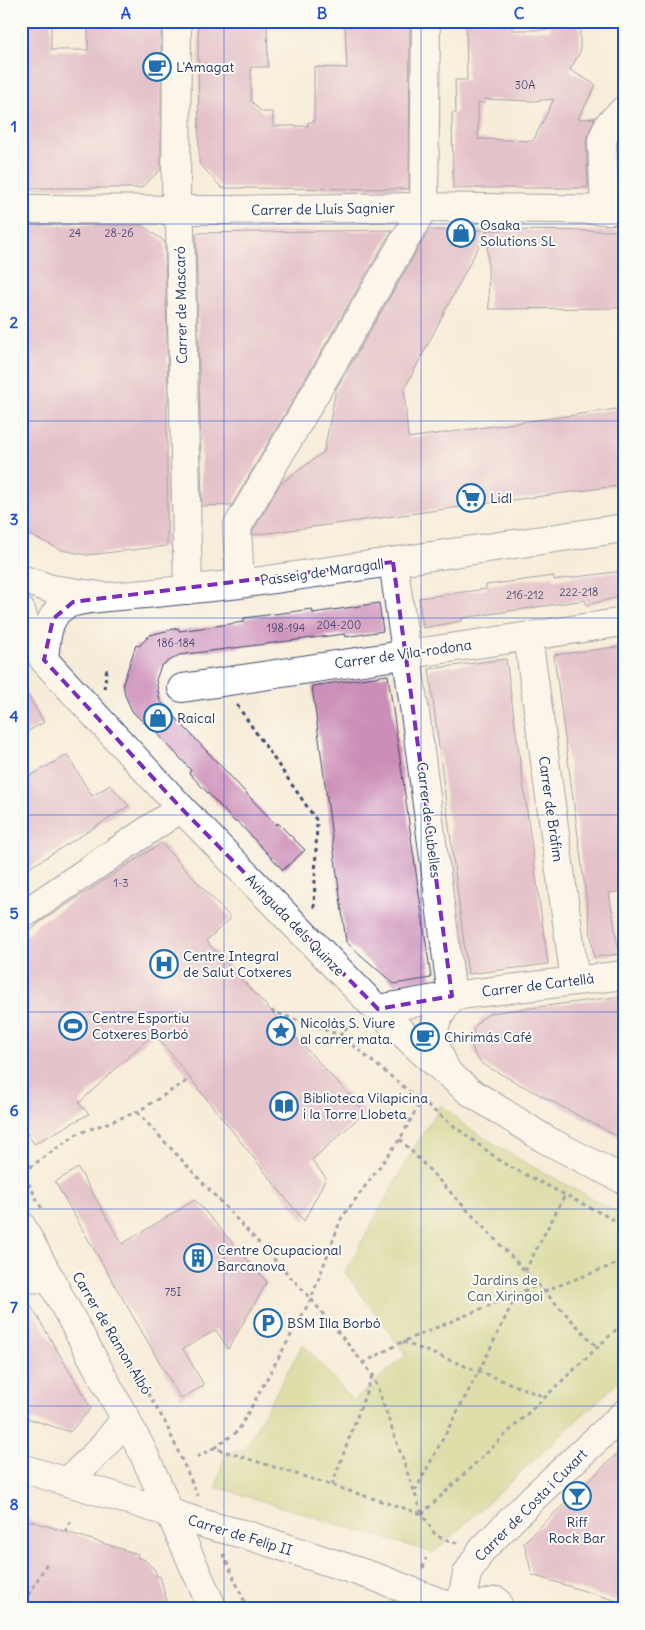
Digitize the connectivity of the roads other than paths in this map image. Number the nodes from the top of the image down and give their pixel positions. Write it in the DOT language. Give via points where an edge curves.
graph roads {
  1 [pos="177,21"];
  2 [pos="426,21"];
  3 [pos="624,110"];
  4 [pos="424,207"];
  5 [pos="21,209"];
  6 [pos="176,209"];
  7 [pos="614,210"];
  8 [pos="624,528"];
  9 [pos="393,562"];
  10 [pos="21,579"];
  11 [pos="240,584"];
  12 [pos="188,590"];
  13 [pos="107,596"];
  14 [pos="624,622"];
  15 [pos="24,625"];
  16 [pos="528,636"];
  17 [pos="406,654"];
  18 [pos="44,660"];
  19 [pos="182,688"];
  20 [pos="181,808"];
  21 [pos="21,916"];
  22 [pos="624,975"];
  23 [pos="575,981"];
  24 [pos="452,996"];
  25 [pos="378,1009"];
  26 [pos="448,1072"];
  27 [pos="624,1180"];
  28 [pos="34,1220"];
  29 [pos="21,1278"];
  30 [pos="51,1279"];
  31 [pos="624,1414"];
  32 [pos="126,1418"];
  33 [pos="21,1468"];
  34 [pos="67,1482"];
  35 [pos="171,1513"];
  36 [pos="507,1604"];
  37 [pos="213,1609"];
  38 [pos="458,1609"];
  39 [pos="465,1609"];
  1 -- 6 [label="street, Carrer de Mascaró"];
  2 -- 4 [label="street"];
  3 -- 7 [label="street" via="609,124 602,140"];
  4 -- 6 [label="street, Carrer de Lluís Sagnier"];
  4 -- 7 [label="street, Carrer de Lluís Sagnier"];
  4 -- 11 [label="street" via="237,527"];
  5 -- 6 [label="street, Carrer de Lluís Sagnier"];
  6 -- 12 [label="street, Carrer de Mascaró" via="180,227"];
  8 -- 9 [label="street, Passeig de Maragall"];
  9 -- 11 [label="street, Passeig de Maragall"];
  9 -- 17 [label="street, Carrer de Cubelles"];
  10 -- 13 [label="street, Passeig de Maragall" via="52,589"];
  11 -- 12 [label="street, Passeig de Maragall"];
  12 -- 13 [label="street, Passeig de Maragall"];
  13 -- 18 [label="street" via="73,602 60,610 49,626"];
  14 -- 16 [label="street, Carrer de Vila-rodona"];
  15 -- 18 [label="street, Avinguda dels Quinze"];
  16 -- 17 [label="street, Carrer de Vila-rodona"];
  16 -- 23 [label="street, Carrer de Bràfim"];
  17 -- 19 [label="street, Carrer de Vila-rodona"];
  17 -- 24 [label="street, Carrer de Cubelles"];
  18 -- 20 [label="street, Avinguda dels Quinze"];
  20 -- 21 [label="street"];
  20 -- 25 [label="street, Avinguda dels Quinze"];
  22 -- 23 [label="street, Carrer de Cartellà"];
  23 -- 24 [label="street, Carrer de Cartellà"];
  24 -- 25 [label="street, Carrer de Cartellà"];
  24 -- 26 [label="street" via="436,1021 435,1039"];
  25 -- 26 [label="street, Avinguda dels Quinze"];
  26 -- 27 [label="street, Avinguda dels Quinze" via="469,1091 542,1138"];
  28 -- 30 [label="street, Carrer de Ramon Albó"];
  29 -- 30 [label="street"];
  30 -- 32 [label="street, Carrer de Ramon Albó"];
  31 -- 38 [label="street, Carrer de Costa i Cuxart" via="481,1551 467,1574"];
  32 -- 34 [label="street" via="102,1448"];
  32 -- 35 [label="street, Carrer de Ramon Albó"];
  33 -- 34 [label="street, Carrer de Felip II"];
  34 -- 35 [label="street, Carrer de Felip II"];
  35 -- 37 [label="street, Carrer de Ramon Albó"];
  35 -- 38 [label="street, Carrer de Felip II" via="378,1578"];
  36 -- 39 [label="street"];
}
